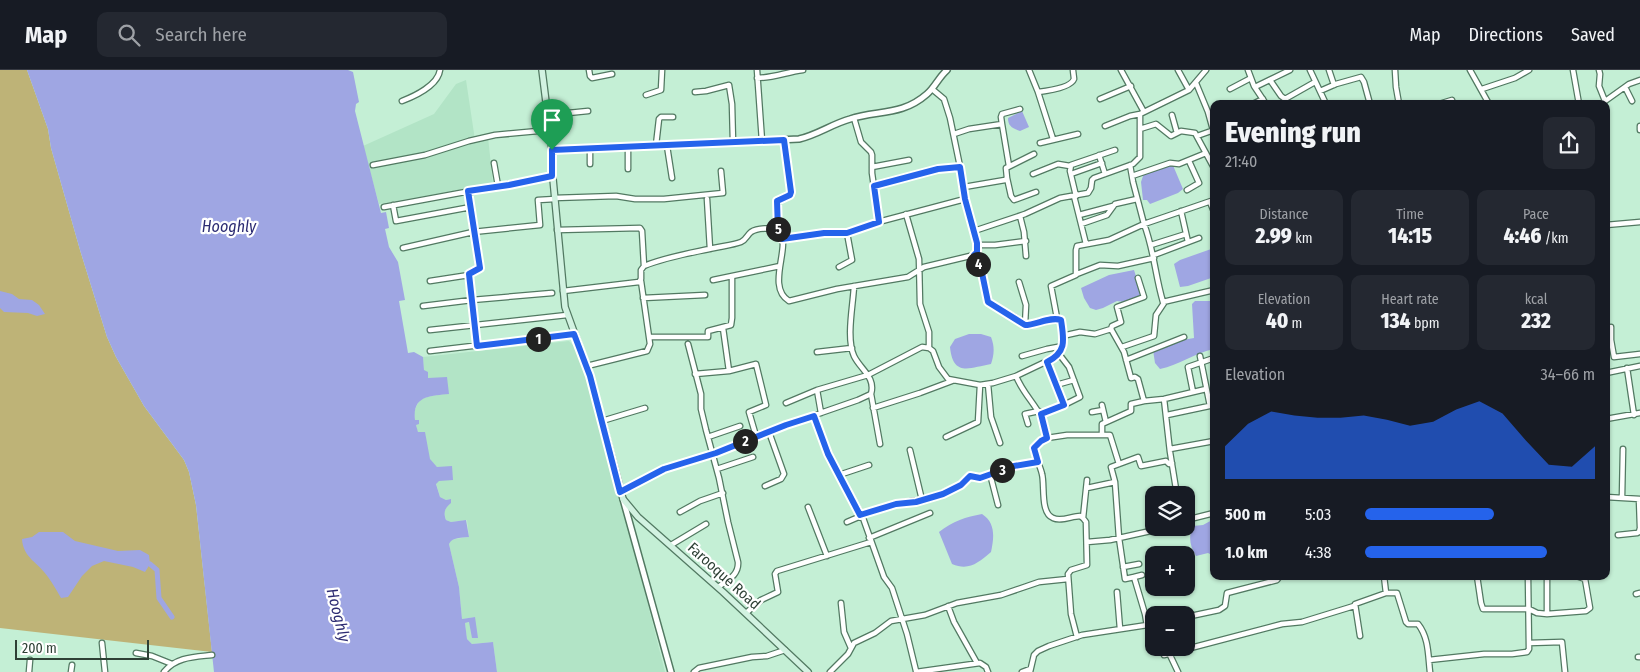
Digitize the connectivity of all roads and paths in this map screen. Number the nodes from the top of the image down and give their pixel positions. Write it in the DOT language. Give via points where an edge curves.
graph roads {
  1 [pos="440,70"];
  2 [pos="542,70"];
  3 [pos="589,70"];
  4 [pos="662,70"];
  5 [pos="756,70"];
  6 [pos="804,70"];
  7 [pos="947,70"];
  8 [pos="1029,70"];
  9 [pos="1073,70"];
  10 [pos="1121,70"];
  11 [pos="1178,70"];
  12 [pos="1206,70"];
  13 [pos="1248,70"];
  14 [pos="1290,70"];
  15 [pos="1310,70"];
  16 [pos="1329,70"];
  17 [pos="1395,70"];
  18 [pos="1529,70"];
  19 [pos="1573,70"];
  20 [pos="1599,70"];
  21 [pos="1471,71"];
  22 [pos="612,74"];
  23 [pos="757,78"];
  24 [pos="1251,78"];
  25 [pos="1270,80"];
  26 [pos="1640,80"];
  27 [pos="1316,82"];
  28 [pos="1196,83"];
  29 [pos="1334,85"];
  30 [pos="1131,86"];
  31 [pos="1256,87"];
  32 [pos="1625,87"];
  33 [pos="932,89"];
  34 [pos="1230,89"];
  35 [pos="1482,89"];
  36 [pos="1189,90"];
  37 [pos="1320,91"];
  38 [pos="695,92"];
  39 [pos="1038,92"];
  40 [pos="646,95"];
  41 [pos="1100,99"];
  42 [pos="1264,100"];
  43 [pos="1324,100"];
  44 [pos="1369,100"];
  45 [pos="1399,100"];
  46 [pos="1488,100"];
  47 [pos="1578,100"];
  48 [pos="1602,100"];
  49 [pos="1606,100"];
  50 [pos="402,101"];
  51 [pos="1632,101"];
  52 [pos="1020,109"];
  53 [pos="588,111"];
  54 [pos="1142,113"];
  55 [pos="548,115"];
  56 [pos="1172,115"];
  57 [pos="673,117"];
  58 [pos="854,118"];
  59 [pos="1210,119"];
  60 [pos="1002,124"];
  61 [pos="1105,126"];
  62 [pos="1640,126"];
  63 [pos="1140,129"];
  64 [pos="549,130"];
  65 [pos="1640,130"];
  66 [pos="1210,131"];
  67 [pos="1177,133"];
  68 [pos="954,134"];
  69 [pos="1078,134"];
  70 [pos="1196,136"];
  71 [pos="1054,139"];
  72 [pos="784,140"];
  73 [pos="762,141"];
  74 [pos="733,142"];
  75 [pos="1040,144"];
  76 [pos="656,145"];
  77 [pos="667,146"];
  78 [pos="628,147"];
  79 [pos="590,148"];
  80 [pos="552,150"];
  81 [pos="1115,150"];
  82 [pos="1206,153"];
  83 [pos="1034,154"];
  84 [pos="1099,155"];
  85 [pos="910,160"];
  86 [pos="1210,160"];
  87 [pos="1189,161"];
  88 [pos="494,163"];
  89 [pos="1102,163"];
  90 [pos="590,164"];
  91 [pos="373,165"];
  92 [pos="1130,165"];
  93 [pos="1009,166"];
  94 [pos="1070,166"];
  95 [pos="872,167"];
  96 [pos="960,167"];
  97 [pos="628,169"];
  98 [pos="721,171"];
  99 [pos="1033,174"];
  100 [pos="1071,174"];
  101 [pos="1105,174"];
  102 [pos="552,176"];
  103 [pos="1132,176"];
  104 [pos="672,178"];
  105 [pos="1007,178"];
  106 [pos="498,186"];
  107 [pos="874,186"];
  108 [pos="964,187"];
  109 [pos="1187,190"];
  110 [pos="468,191"];
  111 [pos="1036,192"];
  112 [pos="1075,196"];
  113 [pos="554,199"];
  114 [pos="707,199"];
  115 [pos="965,199"];
  116 [pos="1136,199"];
  117 [pos="1210,202"];
  118 [pos="393,205"];
  119 [pos="384,206"];
  120 [pos="1113,206"];
  121 [pos="471,207"];
  122 [pos="1181,212"];
  123 [pos="906,214"];
  124 [pos="1079,215"];
  125 [pos="1020,216"];
  126 [pos="879,222"];
  127 [pos="1640,222"];
  128 [pos="1081,224"];
  129 [pos="1144,224"];
  130 [pos="1610,225"];
  131 [pos="558,230"];
  132 [pos="778,231"];
  133 [pos="974,231"];
  134 [pos="476,233"];
  135 [pos="847,233"];
  136 [pos="1186,234"];
  137 [pos="1199,238"];
  138 [pos="782,239"];
  139 [pos="1026,241"];
  140 [pos="1188,242"];
  141 [pos="1086,244"];
  142 [pos="977,245"];
  143 [pos="1151,245"];
  144 [pos="403,248"];
  145 [pos="710,249"];
  146 [pos="974,255"];
  147 [pos="1026,256"];
  148 [pos="1154,256"];
  149 [pos="644,266"];
  150 [pos="780,266"];
  151 [pos="839,268"];
  152 [pos="920,270"];
  153 [pos="469,274"];
  154 [pos="1077,274"];
  155 [pos="732,276"];
  156 [pos="1138,278"];
  157 [pos="714,280"];
  158 [pos="430,281"];
  159 [pos="641,281"];
  160 [pos="1019,282"];
  161 [pos="854,286"];
  162 [pos="563,291"];
  163 [pos="1210,291"];
  164 [pos="552,294"];
  165 [pos="705,295"];
  166 [pos="643,298"];
  167 [pos="472,300"];
  168 [pos="1164,303"];
  169 [pos="423,306"];
  170 [pos="567,315"];
  171 [pos="1057,318"];
  172 [pos="1025,325"];
  173 [pos="474,326"];
  174 [pos="1611,327"];
  175 [pos="722,328"];
  176 [pos="1112,329"];
  177 [pos="430,330"];
  178 [pos="574,334"];
  179 [pos="1062,336"];
  180 [pos="649,337"];
  181 [pos="1184,337"];
  182 [pos="688,344"];
  183 [pos="477,346"];
  184 [pos="1063,346"];
  185 [pos="1122,347"];
  186 [pos="852,348"];
  187 [pos="929,348"];
  188 [pos="430,351"];
  189 [pos="817,352"];
  190 [pos="1059,354"];
  191 [pos="1640,354"];
  192 [pos="1022,356"];
  193 [pos="1200,356"];
  194 [pos="1126,360"];
  195 [pos="1210,360"];
  196 [pos="1047,362"];
  197 [pos="1201,363"];
  198 [pos="587,366"];
  199 [pos="1640,366"];
  200 [pos="1627,368"];
  201 [pos="729,371"];
  202 [pos="1610,372"];
  203 [pos="695,374"];
  204 [pos="868,375"];
  205 [pos="1016,376"];
  206 [pos="952,380"];
  207 [pos="1074,380"];
  208 [pos="988,384"];
  209 [pos="980,385"];
  210 [pos="1056,385"];
  211 [pos="1206,389"];
  212 [pos="817,390"];
  213 [pos="1193,392"];
  214 [pos="871,394"];
  215 [pos="1164,399"];
  216 [pos="1210,400"];
  217 [pos="1144,401"];
  218 [pos="786,403"];
  219 [pos="1064,405"];
  220 [pos="1210,405"];
  221 [pos="645,408"];
  222 [pos="873,408"];
  223 [pos="1040,412"];
  224 [pos="1092,412"];
  225 [pos="821,413"];
  226 [pos="1640,413"];
  227 [pos="1167,415"];
  228 [pos="1634,415"];
  229 [pos="814,416"];
  230 [pos="1610,418"];
  231 [pos="602,421"];
  232 [pos="1106,422"];
  233 [pos="1028,424"];
  234 [pos="740,426"];
  235 [pos="769,432"];
  236 [pos="1102,435"];
  237 [pos="756,436"];
  238 [pos="708,437"];
  239 [pos="946,438"];
  240 [pos="1047,438"];
  241 [pos="1000,442"];
  242 [pos="1210,442"];
  243 [pos="880,444"];
  244 [pos="1170,449"];
  245 [pos="1622,449"];
  246 [pos="910,450"];
  247 [pos="713,454"];
  248 [pos="753,457"];
  249 [pos="1038,462"];
  250 [pos="1172,463"];
  251 [pos="869,464"];
  252 [pos="1119,464"];
  253 [pos="717,469"];
  254 [pos="990,474"];
  255 [pos="839,475"];
  256 [pos="1087,480"];
  257 [pos="1115,482"];
  258 [pos="765,486"];
  259 [pos="1176,486"];
  260 [pos="1087,488"];
  261 [pos="620,492"];
  262 [pos="723,494"];
  263 [pos="1610,496"];
  264 [pos="1622,498"];
  265 [pos="623,499"];
  266 [pos="1639,499"];
  267 [pos="922,500"];
  268 [pos="998,505"];
  269 [pos="808,507"];
  270 [pos="680,512"];
  271 [pos="930,512"];
  272 [pos="1210,514"];
  273 [pos="861,516"];
  274 [pos="1083,518"];
  275 [pos="1195,518"];
  276 [pos="847,522"];
  277 [pos="706,524"];
  278 [pos="1640,528"];
  279 [pos="1145,532"];
  280 [pos="1618,535"];
  281 [pos="1119,538"];
  282 [pos="870,540"];
  283 [pos="1087,542"];
  284 [pos="671,545"];
  285 [pos="827,556"];
  286 [pos="1139,564"];
  287 [pos="1123,567"];
  288 [pos="1142,575"];
  289 [pos="1134,577"];
  290 [pos="1068,579"];
  291 [pos="1277,580"];
  292 [pos="1384,580"];
  293 [pos="1478,580"];
  294 [pos="1528,580"];
  295 [pos="1547,580"];
  296 [pos="1585,580"];
  297 [pos="718,587"];
  298 [pos="1117,592"];
  299 [pos="1386,593"];
  300 [pos="841,603"];
  301 [pos="948,606"];
  302 [pos="1354,606"];
  303 [pos="1529,609"];
  304 [pos="746,613"];
  305 [pos="1145,614"];
  306 [pos="1547,614"];
  307 [pos="1195,615"];
  308 [pos="902,620"];
  309 [pos="1145,626"];
  310 [pos="1120,629"];
  311 [pos="1360,636"];
  312 [pos="1077,637"];
  313 [pos="1528,643"];
  314 [pos="102,644"];
  315 [pos="1195,646"];
  316 [pos="851,648"];
  317 [pos="785,650"];
  318 [pos="136,653"];
  319 [pos="212,655"];
  320 [pos="1170,656"];
  321 [pos="30,660"];
  322 [pos="1429,660"];
  323 [pos="977,663"];
  324 [pos="172,664"];
  325 [pos="72,665"];
  326 [pos="948,670"];
  327 [pos="1030,671"];
  328 [pos="29,672"];
  329 [pos="70,672"];
  330 [pos="104,672"];
  331 [pos="164,672"];
  332 [pos="671,672"];
  333 [pos="695,672"];
  334 [pos="808,672"];
  335 [pos="830,672"];
  336 [pos="916,672"];
  337 [pos="988,672"];
  338 [pos="1022,672"];
  339 [pos="1178,672"];
  340 [pos="1430,672"];
  341 [pos="1565,672"];
  1 -- 50 [label="street" via="434,82"];
  2 -- 55 [label="main road, Farooque Road"];
  3 -- 22 [label="street" via="592,78"];
  4 -- 40 [label="street" via="660,90"];
  5 -- 23 [label="street"];
  6 -- 23 [label="street"];
  7 -- 33 [label="street"];
  8 -- 39 [label="street"];
  9 -- 39 [label="street" via="1072,81 1060,88"];
  10 -- 30 [label="street"];
  11 -- 36 [label="street"];
  12 -- 28 [label="street"];
  13 -- 24 [label="street"];
  14 -- 25 [label="street"];
  15 -- 27 [label="street"];
  16 -- 29 [label="street"];
  17 -- 45 [label="street"];
  18 -- 35 [label="street"];
  19 -- 47 [label="street"];
  20 -- 48 [label="street" via="1598,86"];
  21 -- 35 [label="street"];
  23 -- 73 [label="street"];
  24 -- 31 [label="street"];
  24 -- 34 [label="street"];
  25 -- 27 [label="street" via="1285,99"];
  25 -- 31 [label="street"];
  26 -- 32 [label="street"];
  27 -- 37 [label="street"];
  28 -- 36 [label="street"];
  28 -- 59 [label="street"];
  29 -- 37 [label="street"];
  29 -- 44 [label="street" via="1361,78"];
  30 -- 41 [label="street"];
  30 -- 54 [label="street"];
  31 -- 42 [label="street"];
  32 -- 49 [label="street"];
  32 -- 51 [label="street"];
  33 -- 58 [label="street" via="924,97 897,111"];
  33 -- 68 [label="street" via="944,99"];
  35 -- 46 [label="street"];
  36 -- 54 [label="street"];
  37 -- 43 [label="street"];
  38 -- 74 [label="street" via="729,85"];
  39 -- 71 [label="street"];
  52 -- 60 [label="street" via="1002,114"];
  53 -- 55 [label="street"];
  54 -- 61 [label="street"];
  54 -- 63 [label="street"];
  55 -- 64 [label="main road, Farooque Road"];
  56 -- 67 [label="street"];
  57 -- 76 [label="street" via="659,119"];
  58 -- 72 [label="street" via="810,137"];
  58 -- 95 [label="street" via="861,142 871,152"];
  60 -- 68 [label="street"];
  60 -- 93 [label="street"];
  62 -- 65 [label="street"];
  63 -- 67 [label="street" via="1156,124 1168,134"];
  63 -- 92 [label="street" via="1140,157"];
  64 -- 80 [label="main road, Farooque Road"];
  64 -- 91 [label="street" via="495,135 425,155"];
  66 -- 70 [label="street"];
  67 -- 70 [label="street" via="1190,131"];
  68 -- 96 [label="street"];
  69 -- 71 [label="street"];
  70 -- 82 [label="street"];
  71 -- 75 [label="street"];
  72 -- 73 [label="street"];
  72 -- 132 [label="street" via="791,192 777,201"];
  73 -- 74 [label="street"];
  74 -- 77 [label="street"];
  76 -- 77 [label="street"];
  76 -- 78 [label="street"];
  77 -- 104 [label="street"];
  78 -- 79 [label="street"];
  78 -- 97 [label="street"];
  79 -- 80 [label="street"];
  79 -- 90 [label="street"];
  80 -- 102 [label="main road, Farooque Road"];
  81 -- 84 [label="street"];
  82 -- 86 [label="street"];
  82 -- 87 [label="street"];
  83 -- 93 [label="street"];
  84 -- 89 [label="street"];
  84 -- 94 [label="street"];
  85 -- 95 [label="street"];
  87 -- 103 [label="street" via="1170,163"];
  87 -- 109 [label="street" via="1199,183"];
  88 -- 106 [label="street"];
  89 -- 100 [label="street"];
  89 -- 101 [label="street"];
  92 -- 101 [label="street"];
  92 -- 103 [label="street"];
  93 -- 105 [label="street"];
  94 -- 99 [label="street" via="1058,164"];
  94 -- 100 [label="street"];
  95 -- 107 [label="street"];
  96 -- 107 [label="street" via="938,169"];
  96 -- 108 [label="street"];
  98 -- 113 [label="street" via="723,193 664,198"];
  100 -- 112 [label="street"];
  101 -- 112 [label="street" via="1092,180 1088,193"];
  102 -- 106 [label="street"];
  102 -- 113 [label="main road, Farooque Road"];
  103 -- 116 [label="street"];
  105 -- 108 [label="street"];
  105 -- 111 [label="street" via="1014,200"];
  106 -- 110 [label="street"];
  107 -- 126 [label="street"];
  108 -- 115 [label="street"];
  110 -- 118 [label="street"];
  110 -- 121 [label="street"];
  112 -- 124 [label="street"];
  112 -- 125 [label="street" via="1051,201"];
  113 -- 131 [label="main road, Farooque Road"];
  113 -- 134 [label="street" via="538,200 540,225"];
  114 -- 145 [label="street"];
  115 -- 123 [label="street"];
  115 -- 133 [label="street"];
  116 -- 120 [label="street"];
  116 -- 129 [label="street"];
  117 -- 122 [label="street"];
  118 -- 119 [label="street"];
  118 -- 121 [label="street" via="396,221"];
  120 -- 124 [label="street"];
  120 -- 128 [label="street" via="1107,216"];
  121 -- 134 [label="street"];
  122 -- 129 [label="street"];
  122 -- 136 [label="street"];
  123 -- 126 [label="street"];
  123 -- 152 [label="street"];
  124 -- 128 [label="street"];
  125 -- 133 [label="street"];
  125 -- 139 [label="street"];
  126 -- 135 [label="street"];
  127 -- 130 [label="street"];
  128 -- 141 [label="street"];
  129 -- 141 [label="street" via="1109,240"];
  129 -- 143 [label="street"];
  131 -- 149 [label="street" via="640,228"];
  131 -- 162 [label="main road, Farooque Road"];
  132 -- 138 [label="street"];
  132 -- 145 [label="street" via="756,230 741,242"];
  133 -- 142 [label="street"];
  134 -- 144 [label="street"];
  134 -- 153 [label="street" via="480,268"];
  135 -- 138 [label="street"];
  135 -- 151 [label="street" via="852,260"];
  136 -- 140 [label="street"];
  136 -- 143 [label="street"];
  137 -- 140 [label="street"];
  138 -- 150 [label="street"];
  139 -- 142 [label="street"];
  139 -- 147 [label="street"];
  140 -- 148 [label="street"];
  141 -- 154 [label="street" via="1076,248"];
  142 -- 146 [label="street"];
  143 -- 148 [label="street"];
  145 -- 149 [label="street"];
  146 -- 152 [label="street"];
  146 -- 172 [label="street" via="982,273 988,302"];
  148 -- 154 [label="street" via="1118,266 1100,266"];
  148 -- 168 [label="street"];
  149 -- 159 [label="street"];
  150 -- 155 [label="street"];
  150 -- 161 [label="street" via="779,287 789,301"];
  152 -- 161 [label="street" via="908,277"];
  152 -- 187 [label="street" via="920,304 929,332"];
  153 -- 158 [label="street"];
  153 -- 167 [label="street"];
  154 -- 171 [label="street" via="1051,286"];
  155 -- 157 [label="street"];
  155 -- 175 [label="street" via="732,323"];
  156 -- 176 [label="street" via="1144,297 1117,307 1121,322"];
  159 -- 162 [label="street"];
  159 -- 166 [label="street"];
  160 -- 172 [label="street" via="1026,305"];
  161 -- 186 [label="street"];
  162 -- 170 [label="main road, Farooque Road"];
  163 -- 168 [label="street"];
  164 -- 167 [label="street"];
  165 -- 166 [label="street"];
  166 -- 180 [label="street"];
  167 -- 169 [label="street"];
  167 -- 173 [label="street"];
  168 -- 185 [label="street" via="1156,315 1154,336"];
  170 -- 173 [label="street"];
  170 -- 178 [label="main road, Farooque Road"];
  171 -- 172 [label="street"];
  171 -- 179 [label="street" via="1061,320"];
  173 -- 177 [label="street"];
  173 -- 183 [label="street"];
  174 -- 191 [label="street" via="1614,357"];
  175 -- 180 [label="street" via="708,332 708,337"];
  175 -- 201 [label="street"];
  176 -- 179 [label="street" via="1095,334 1080,332"];
  176 -- 185 [label="street"];
  178 -- 183 [label="street"];
  178 -- 198 [label="main road, Farooque Road"];
  179 -- 184 [label="street"];
  180 -- 198 [label="street" via="650,348 644,353"];
  181 -- 194 [label="street"];
  182 -- 203 [label="street"];
  183 -- 188 [label="street"];
  184 -- 190 [label="street"];
  184 -- 192 [label="street"];
  185 -- 194 [label="street"];
  186 -- 189 [label="street"];
  186 -- 204 [label="street" via="856,360"];
  187 -- 204 [label="street" via="922,347"];
  187 -- 206 [label="street" via="939,367"];
  190 -- 196 [label="street"];
  190 -- 207 [label="street"];
  193 -- 197 [label="street"];
  194 -- 217 [label="street" via="1131,378 1138,379"];
  195 -- 197 [label="street"];
  196 -- 205 [label="street"];
  196 -- 210 [label="street"];
  197 -- 211 [label="street"];
  197 -- 213 [label="street" via="1188,368"];
  198 -- 231 [label="main road, Farooque Road"];
  199 -- 200 [label="street"];
  200 -- 202 [label="street"];
  200 -- 228 [label="street"];
  201 -- 203 [label="street"];
  201 -- 237 [label="street" via="756,364 766,405 749,412"];
  203 -- 238 [label="street"];
  204 -- 212 [label="street"];
  204 -- 214 [label="street"];
  205 -- 208 [label="street"];
  205 -- 223 [label="street" via="1023,392"];
  206 -- 209 [label="street"];
  206 -- 222 [label="street"];
  207 -- 210 [label="street"];
  207 -- 219 [label="street" via="1080,397"];
  208 -- 209 [label="street"];
  208 -- 241 [label="street" via="991,417"];
  209 -- 239 [label="street" via="978,422"];
  210 -- 219 [label="street"];
  211 -- 213 [label="street"];
  211 -- 216 [label="street"];
  212 -- 218 [label="street"];
  212 -- 225 [label="street"];
  213 -- 215 [label="street"];
  214 -- 222 [label="street"];
  214 -- 225 [label="street"];
  215 -- 217 [label="street"];
  215 -- 227 [label="street"];
  217 -- 232 [label="street" via="1131,404 1131,411"];
  219 -- 223 [label="street"];
  220 -- 227 [label="street"];
  221 -- 231 [label="street"];
  222 -- 243 [label="street"];
  223 -- 233 [label="street" via="1025,414"];
  223 -- 240 [label="street"];
  224 -- 232 [label="street" via="1102,407"];
  225 -- 229 [label="street"];
  226 -- 228 [label="street"];
  227 -- 244 [label="street"];
  228 -- 230 [label="street"];
  229 -- 235 [label="street"];
  229 -- 255 [label="street"];
  231 -- 261 [label="main road, Farooque Road"];
  232 -- 236 [label="street" via="1102,424"];
  234 -- 238 [label="street"];
  235 -- 237 [label="street"];
  235 -- 258 [label="street" via="784,474 781,479"];
  236 -- 240 [label="street"];
  236 -- 252 [label="street" via="1110,435"];
  237 -- 247 [label="street"];
  238 -- 247 [label="street"];
  240 -- 249 [label="street" via="1034,448"];
  242 -- 244 [label="street"];
  244 -- 250 [label="street"];
  245 -- 264 [label="street"];
  246 -- 267 [label="street"];
  247 -- 253 [label="street"];
  247 -- 261 [label="street" via="664,469"];
  248 -- 253 [label="street"];
  249 -- 254 [label="street"];
  249 -- 274 [label="street" via="1043,476 1044,501 1050,516 1058,519"];
  250 -- 252 [label="street" via="1166,461 1141,466 1138,457"];
  250 -- 259 [label="street"];
  251 -- 255 [label="street"];
  252 -- 257 [label="street" via="1111,466"];
  253 -- 262 [label="street"];
  254 -- 267 [label="street" via="980,478 970,476 961,485"];
  254 -- 268 [label="street"];
  255 -- 273 [label="street"];
  256 -- 260 [label="street"];
  257 -- 260 [label="street"];
  257 -- 281 [label="street"];
  260 -- 274 [label="street"];
  261 -- 265 [label="main road, Farooque Road"];
  262 -- 270 [label="street"];
  262 -- 297 [label="street" via="739,569"];
  263 -- 264 [label="street"];
  264 -- 266 [label="street"];
  265 -- 284 [label="main road, Farooque Road" via="638,517"];
  265 -- 332 [label="street"];
  266 -- 278 [label="street"];
  267 -- 273 [label="street" via="896,504"];
  269 -- 285 [label="street"];
  271 -- 282 [label="street"];
  272 -- 275 [label="street"];
  273 -- 276 [label="street"];
  273 -- 282 [label="street"];
  274 -- 283 [label="street"];
  277 -- 284 [label="street"];
  278 -- 280 [label="street" via="1637,533"];
  279 -- 281 [label="street"];
  281 -- 283 [label="street"];
  281 -- 287 [label="street"];
  282 -- 285 [label="street"];
  282 -- 308 [label="street" via="884,577 892,588"];
  283 -- 290 [label="street" via="1087,565 1069,571"];
  284 -- 297 [label="main road, Farooque Road"];
  285 -- 304 [label="street" via="777,571 778,592 761,600"];
  286 -- 287 [label="street"];
  287 -- 289 [label="street" via="1125,579"];
  288 -- 289 [label="street"];
  289 -- 305 [label="street"];
  290 -- 301 [label="street" via="1040,582 1001,595"];
  290 -- 312 [label="street"];
  291 -- 307 [label="street" via="1227,594 1225,606 1219,610"];
  292 -- 299 [label="street"];
  293 -- 303 [label="street" via="1483,609"];
  294 -- 303 [label="street"];
  295 -- 306 [label="street"];
  296 -- 306 [label="street" via="1590,608"];
  297 -- 304 [label="main road, Farooque Road"];
  298 -- 310 [label="street"];
  299 -- 302 [label="street"];
  299 -- 322 [label="street" via="1397,593 1406,622 1420,626 1427,640"];
  300 -- 316 [label="street" via="844,632"];
  301 -- 308 [label="street"];
  301 -- 323 [label="street"];
  302 -- 311 [label="street"];
  302 -- 315 [label="street" via="1302,622"];
  303 -- 306 [label="street"];
  303 -- 313 [label="street"];
  304 -- 317 [label="main road, Farooque Road"];
  308 -- 316 [label="street" via="891,621"];
  308 -- 336 [label="street"];
  309 -- 310 [label="street"];
  310 -- 312 [label="street"];
  312 -- 327 [label="street" via="1038,651"];
  313 -- 322 [label="street" via="1529,649 1524,653"];
  313 -- 341 [label="street" via="1562,642"];
  314 -- 330 [label="street"];
  316 -- 335 [label="street"];
  317 -- 333 [label="street" via="699,668"];
  317 -- 334 [label="main road, Farooque Road"];
  318 -- 324 [label="street"];
  319 -- 324 [label="street"];
  320 -- 339 [label="street"];
  321 -- 328 [label="street"];
  322 -- 340 [label="street"];
  323 -- 326 [label="street"];
  323 -- 337 [label="street" via="983,664"];
  324 -- 331 [label="street"];
  325 -- 329 [label="street"];
  326 -- 336 [label="street"];
  327 -- 338 [label="street"];
}
